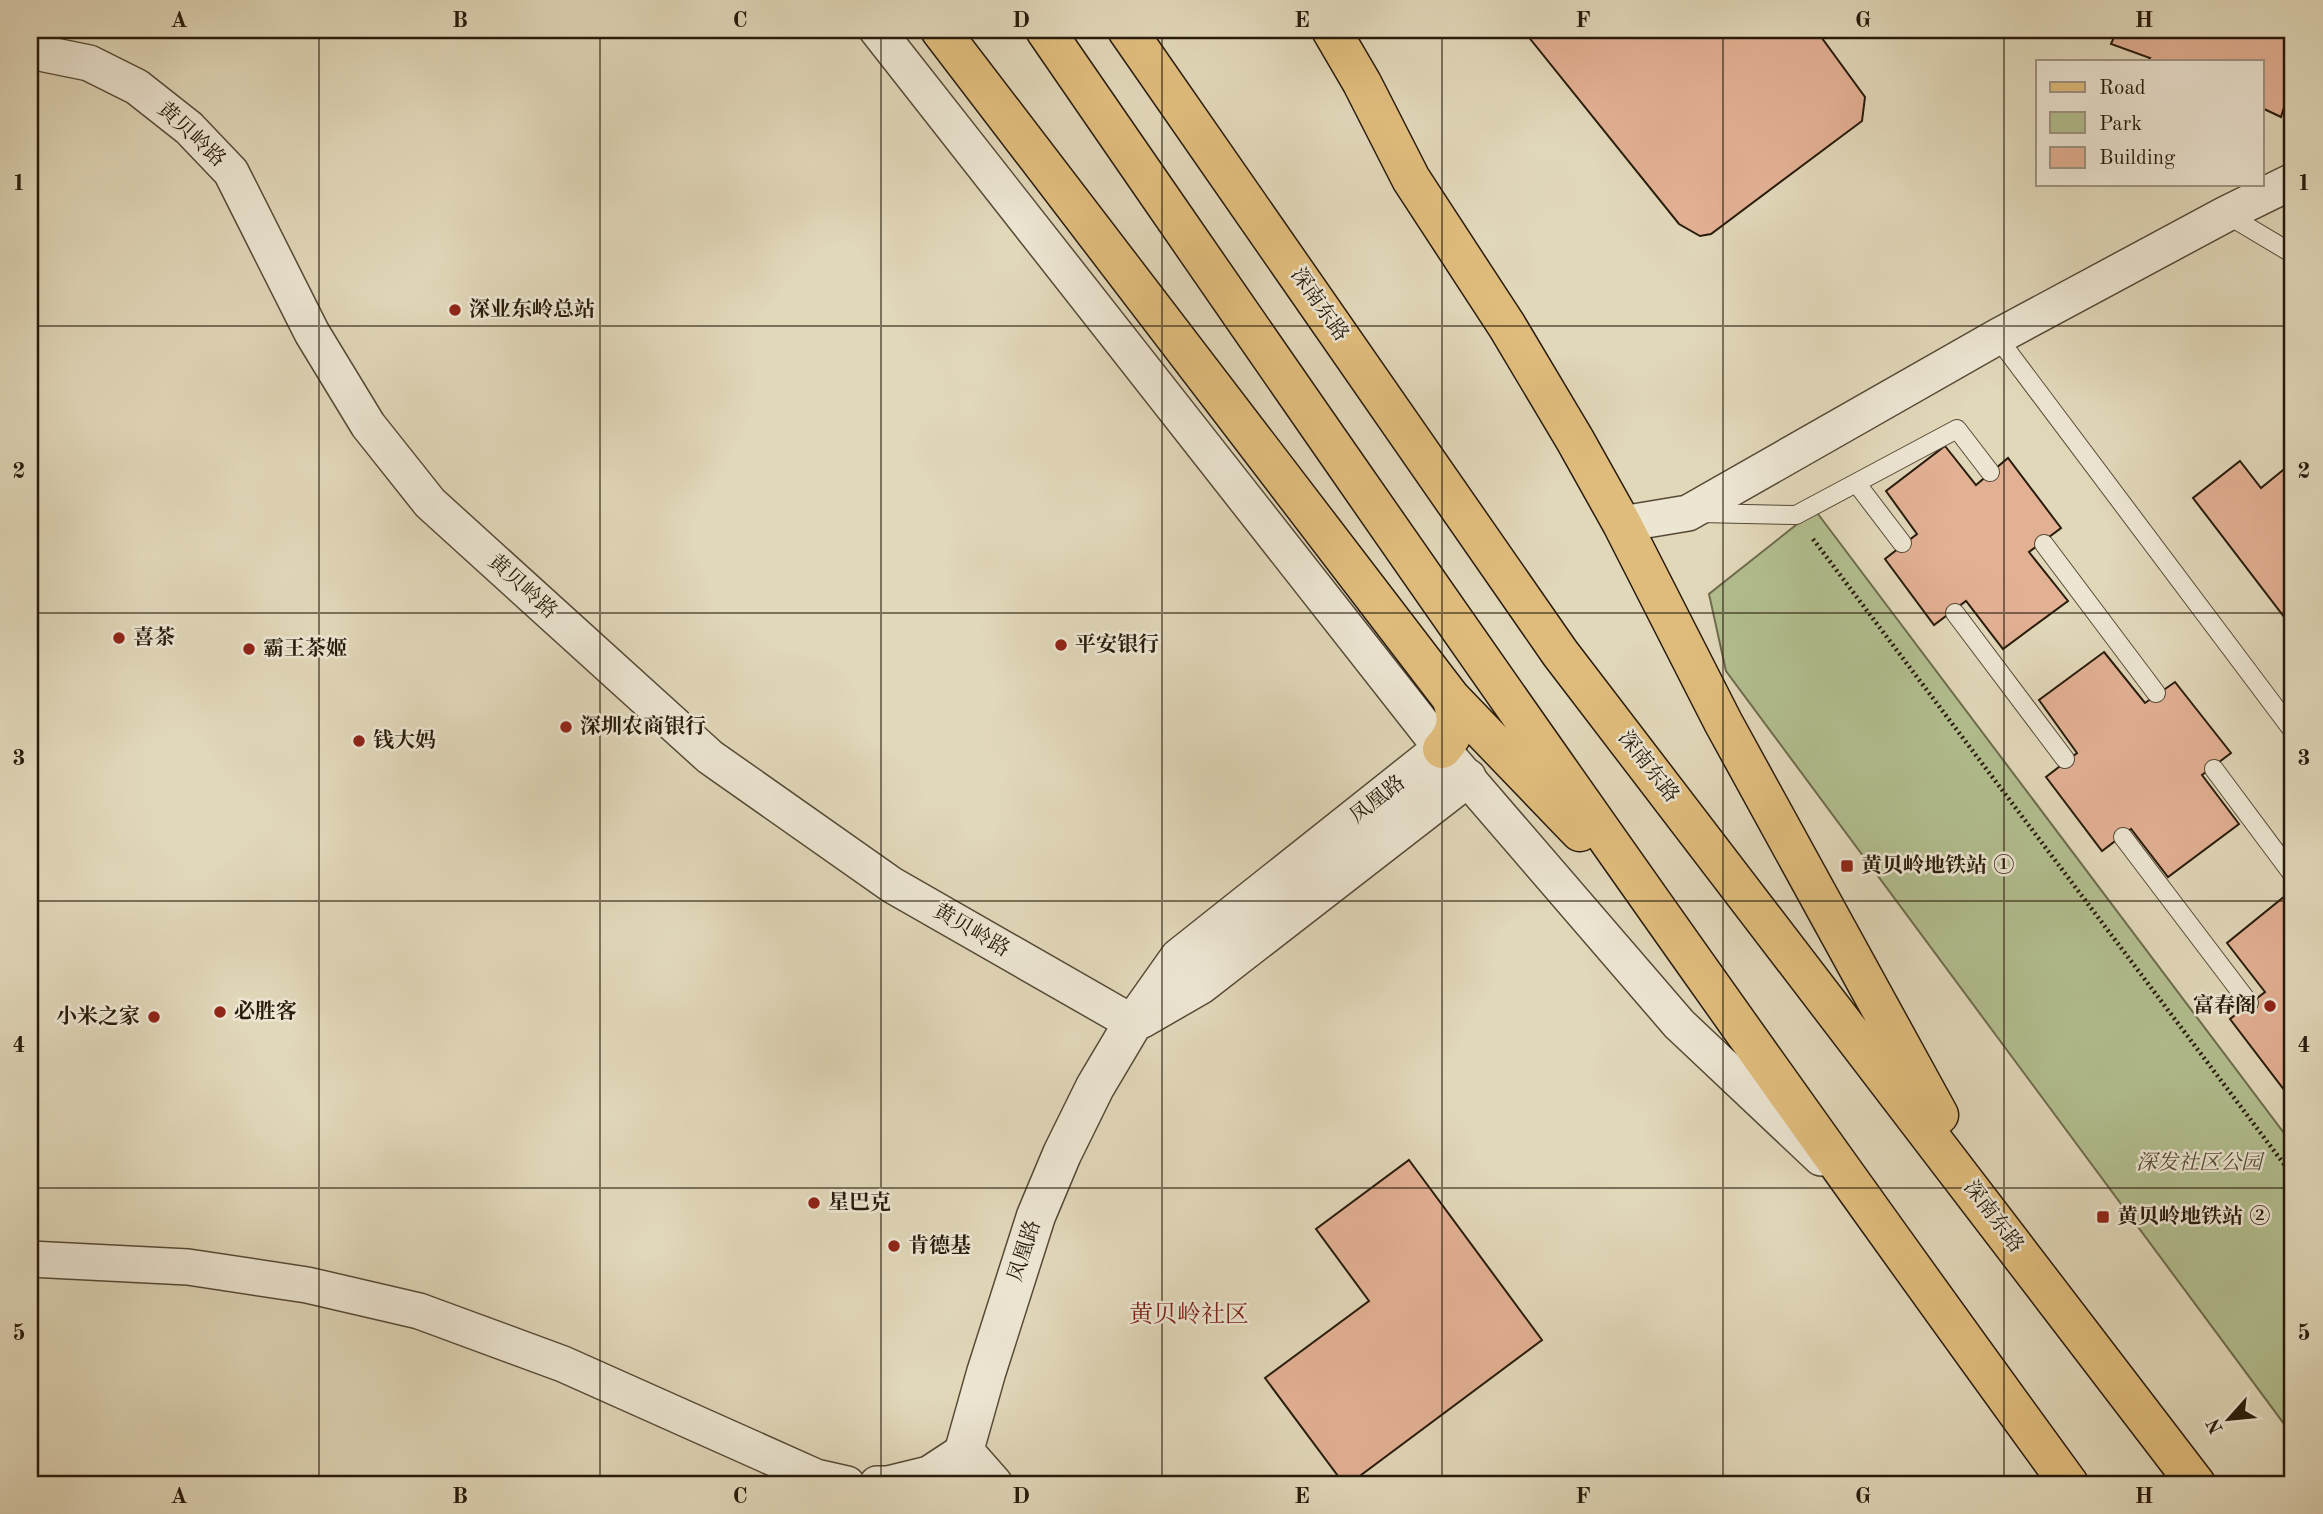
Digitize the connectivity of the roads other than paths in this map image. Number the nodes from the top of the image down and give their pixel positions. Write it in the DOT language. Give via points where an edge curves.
graph roads {
  1 [pos="877,30"];
  2 [pos="940,30"];
  3 [pos="1045,30"];
  4 [pos="1127,30"];
  5 [pos="1331,30"];
  6 [pos="30,51"];
  7 [pos="2293,181"];
  8 [pos="2226,214"];
  9 [pos="2293,254"];
  10 [pos="1997,337"];
  11 [pos="1990,472"];
  12 [pos="1857,484"];
  13 [pos="1688,513"];
  14 [pos="1622,524"];
  15 [pos="1902,543"];
  16 [pos="2044,544"];
  17 [pos="1955,613"];
  18 [pos="2156,693"];
  19 [pos="1451,698"];
  20 [pos="2293,731"];
  21 [pos="1442,750"];
  22 [pos="2065,759"];
  23 [pos="2214,769"];
  24 [pos="1467,778"];
  25 [pos="2123,837"];
  26 [pos="2293,875"];
  27 [pos="1663,919"];
  28 [pos="2249,1003"];
  29 [pos="1133,1023"];
  30 [pos="1856,1191"];
  31 [pos="1999,1225"];
  32 [pos="30,1259"];
  33 [pos="964,1451"];
  34 [pos="828,1482"];
  35 [pos="877,1484"];
  36 [pos="993,1484"];
  37 [pos="2069,1484"];
  38 [pos="2196,1484"];
  1 -- 21 [label="street"];
  2 -- 19 [label="main road"];
  3 -- 27 [label="main road"];
  4 -- 31 [label="main road, 深南东路" via="1560,653"];
  5 -- 14 [label="main road" via="1411,179 1507,326"];
  6 -- 29 [label="street, 黄贝岭路" via="89,63 137,88 189,128 231,172 312,333 368,425 430,503 710,757 892,886"];
  7 -- 8 [label="street"];
  8 -- 9 [label="lane"];
  8 -- 10 [label="street"];
  10 -- 13 [label="street"];
  10 -- 20 [label="lane"];
  11 -- 12 [label="lane" via="1957,429"];
  12 -- 13 [label="lane" via="1796,515"];
  12 -- 15 [label="lane"];
  13 -- 14 [label="street"];
  14 -- 31 [label="main road" via="1723,722"];
  16 -- 18 [label="lane"];
  17 -- 22 [label="lane"];
  19 -- 21 [label="main road" via="1456,726"];
  19 -- 27 [label="main road"];
  21 -- 24 [label="street"];
  21 -- 29 [label="street, 凤凰路" via="1179,958"];
  23 -- 26 [label="lane"];
  24 -- 29 [label="street, 凤凰路" via="1200,985"];
  24 -- 30 [label="street" via="1679,1024"];
  25 -- 28 [label="lane"];
  27 -- 30 [label="main road"];
  29 -- 33 [label="street, 凤凰路" via="1090,1098 1036,1216"];
  30 -- 37 [label="main road"];
  31 -- 38 [label="main road, 深南东路"];
  32 -- 34 [label="street" via="188,1267 307,1285 419,1311 563,1364"];
  33 -- 35 [label="street" via="929,1474"];
  33 -- 36 [label="street"];
}
